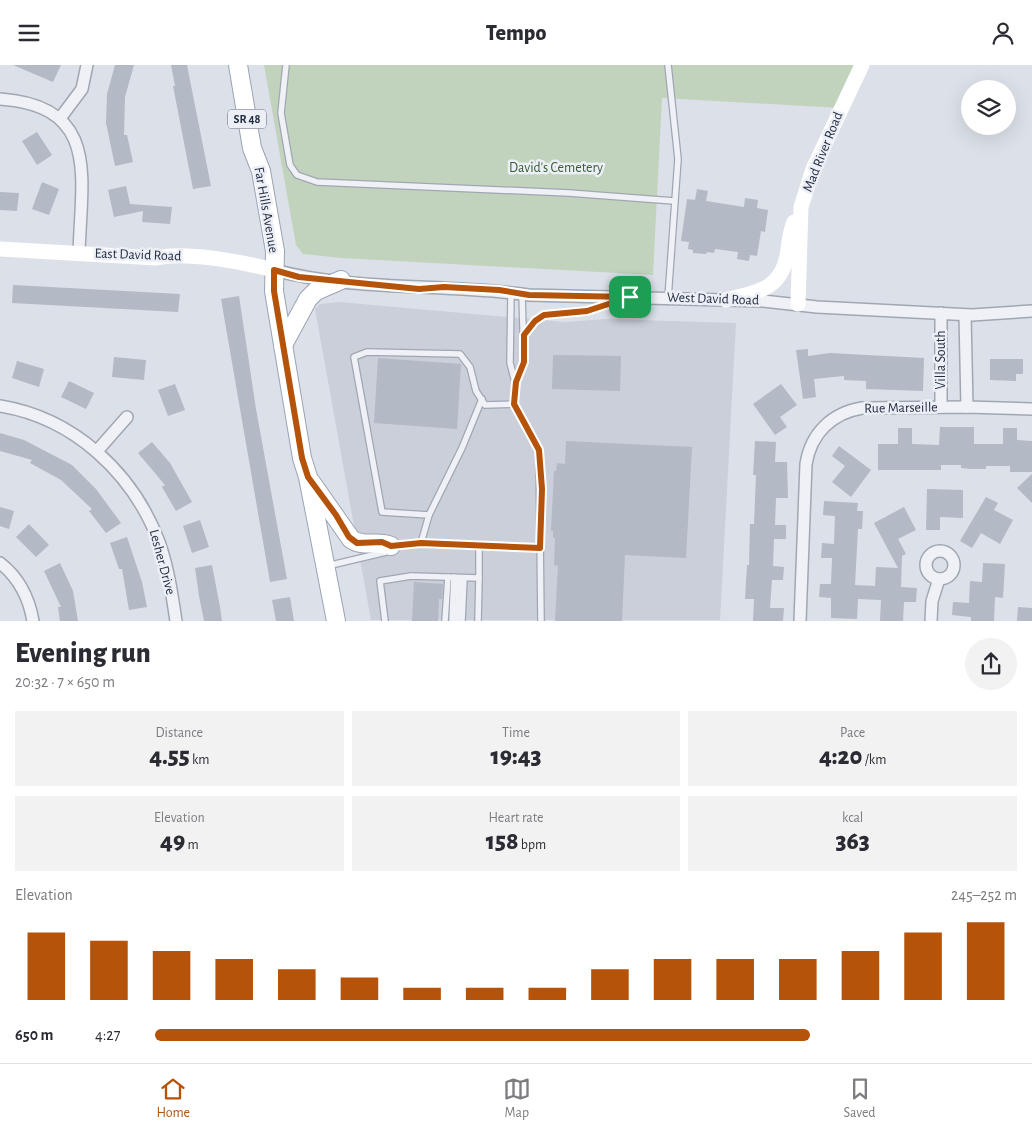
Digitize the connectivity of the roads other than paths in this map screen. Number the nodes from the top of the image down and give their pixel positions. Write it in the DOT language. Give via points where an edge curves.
graph roads {
  1 [pos="86,65"];
  2 [pos="238,65"];
  3 [pos="286,65"];
  4 [pos="668,65"];
  5 [pos="862,65"];
  6 [pos="0,99"];
  7 [pos="61,117"];
  8 [pos="674,201"];
  9 [pos="801,207"];
  10 [pos="0,249"];
  11 [pos="79,253"];
  12 [pos="274,270"];
  13 [pos="341,280"];
  14 [pos="517,293"];
  15 [pos="630,297"];
  16 [pos="668,298"];
  17 [pos="726,300"];
  18 [pos="798,304"];
  19 [pos="1032,311"];
  20 [pos="941,313"];
  21 [pos="965,315"];
  22 [pos="524,335"];
  23 [pos="283,345"];
  24 [pos="516,382"];
  25 [pos="482,399"];
  26 [pos="514,404"];
  27 [pos="0,406"];
  28 [pos="941,407"];
  29 [pos="967,407"];
  30 [pos="1032,409"];
  31 [pos="127,417"];
  32 [pos="97,451"];
  33 [pos="308,477"];
  34 [pos="429,515"];
  35 [pos="421,543"];
  36 [pos="479,545"];
  37 [pos="391,546"];
  38 [pos="540,548"];
  39 [pos="0,563"];
  40 [pos="326,567"];
  41 [pos="456,577"];
  42 [pos="479,578"];
  43 [pos="939,579"];
  44 [pos="33,621"];
  45 [pos="176,621"];
  46 [pos="336,621"];
  47 [pos="385,621"];
  48 [pos="445,621"];
  49 [pos="452,621"];
  50 [pos="457,621"];
  51 [pos="462,621"];
  52 [pos="478,621"];
  53 [pos="542,621"];
  54 [pos="800,621"];
  55 [pos="931,621"];
  1 -- 7 [label="street" via="82,89"];
  2 -- 12 [label="main road, Far Hills Avenue / SR 48" via="252,148 261,171 275,251"];
  3 -- 8 [label="lane" via="281,113 290,165 304,179"];
  4 -- 8 [label="lane" via="678,159"];
  5 -- 9 [label="street, Mad River Road" via="813,169"];
  6 -- 7 [label="street" via="29,103"];
  7 -- 11 [label="street" via="78,147 82,162"];
  8 -- 16 [label="lane"];
  9 -- 17 [label="street" via="792,228 784,270 778,280 763,290"];
  9 -- 18 [label="street, Mad River Road"];
  10 -- 11 [label="street, East David Road"];
  11 -- 12 [label="street, East David Road" via="156,258 171,255"];
  12 -- 13 [label="street, West David Road" via="299,277"];
  12 -- 23 [label="main road, Far Hills Avenue / SR 48" via="274,291"];
  13 -- 14 [label="street, West David Road" via="419,289 444,287"];
  13 -- 23 [label="main road" via="316,291 308,299"];
  14 -- 15 [label="street, West David Road"];
  14 -- 22 [label="lane"];
  14 -- 24 [label="lane" via="510,363"];
  15 -- 16 [label="street, West David Road"];
  15 -- 22 [label="lane" via="587,311 544,315"];
  16 -- 17 [label="street, West David Road"];
  17 -- 18 [label="street, West David Road"];
  18 -- 20 [label="street, West David Road"];
  19 -- 21 [label="street, West David Road"];
  20 -- 21 [label="street, West David Road"];
  20 -- 28 [label="street, Villa South"];
  21 -- 29 [label="street, Villa South"];
  22 -- 24 [label="lane" via="524,362"];
  23 -- 33 [label="main road, Far Hills Avenue / SR 48"];
  24 -- 26 [label="lane"];
  25 -- 26 [label="lane" via="485,405"];
  25 -- 34 [label="lane"];
  25 -- 34 [label="lane" via="476,391 470,367 460,354 367,352 354,357 382,512"];
  26 -- 38 [label="lane" via="539,450 542,489"];
  27 -- 32 [label="street, Lesher Drive" via="50,421"];
  28 -- 29 [label="street, Rue Marseille"];
  28 -- 54 [label="street, Rue Marseille" via="845,411 816,437 806,464"];
  29 -- 30 [label="street, Rue Marseille"];
  31 -- 32 [label="street"];
  32 -- 45 [label="street, Lesher Drive" via="118,472 152,524 168,573"];
  33 -- 37 [label="main road" via="352,539 361,544 382,542"];
  33 -- 40 [label="main road, Far Hills Avenue / SR 48"];
  34 -- 35 [label="lane"];
  35 -- 36 [label="lane"];
  35 -- 37 [label="lane"];
  36 -- 38 [label="lane"];
  36 -- 42 [label="lane"];
  37 -- 40 [label="lane" via="386,552"];
  38 -- 53 [label="lane"];
  39 -- 44 [label="street" via="17,580 26,596"];
  40 -- 46 [label="main road, Far Hills Avenue / SR 48"];
  41 -- 42 [label="lane"];
  41 -- 47 [label="lane" via="411,576 380,581"];
  41 -- 48 [label="lane"];
  41 -- 49 [label="lane"];
  41 -- 50 [label="lane"];
  41 -- 51 [label="lane"];
  42 -- 52 [label="lane"];
  43 -- 55 [label="street" via="932,601"];
}
